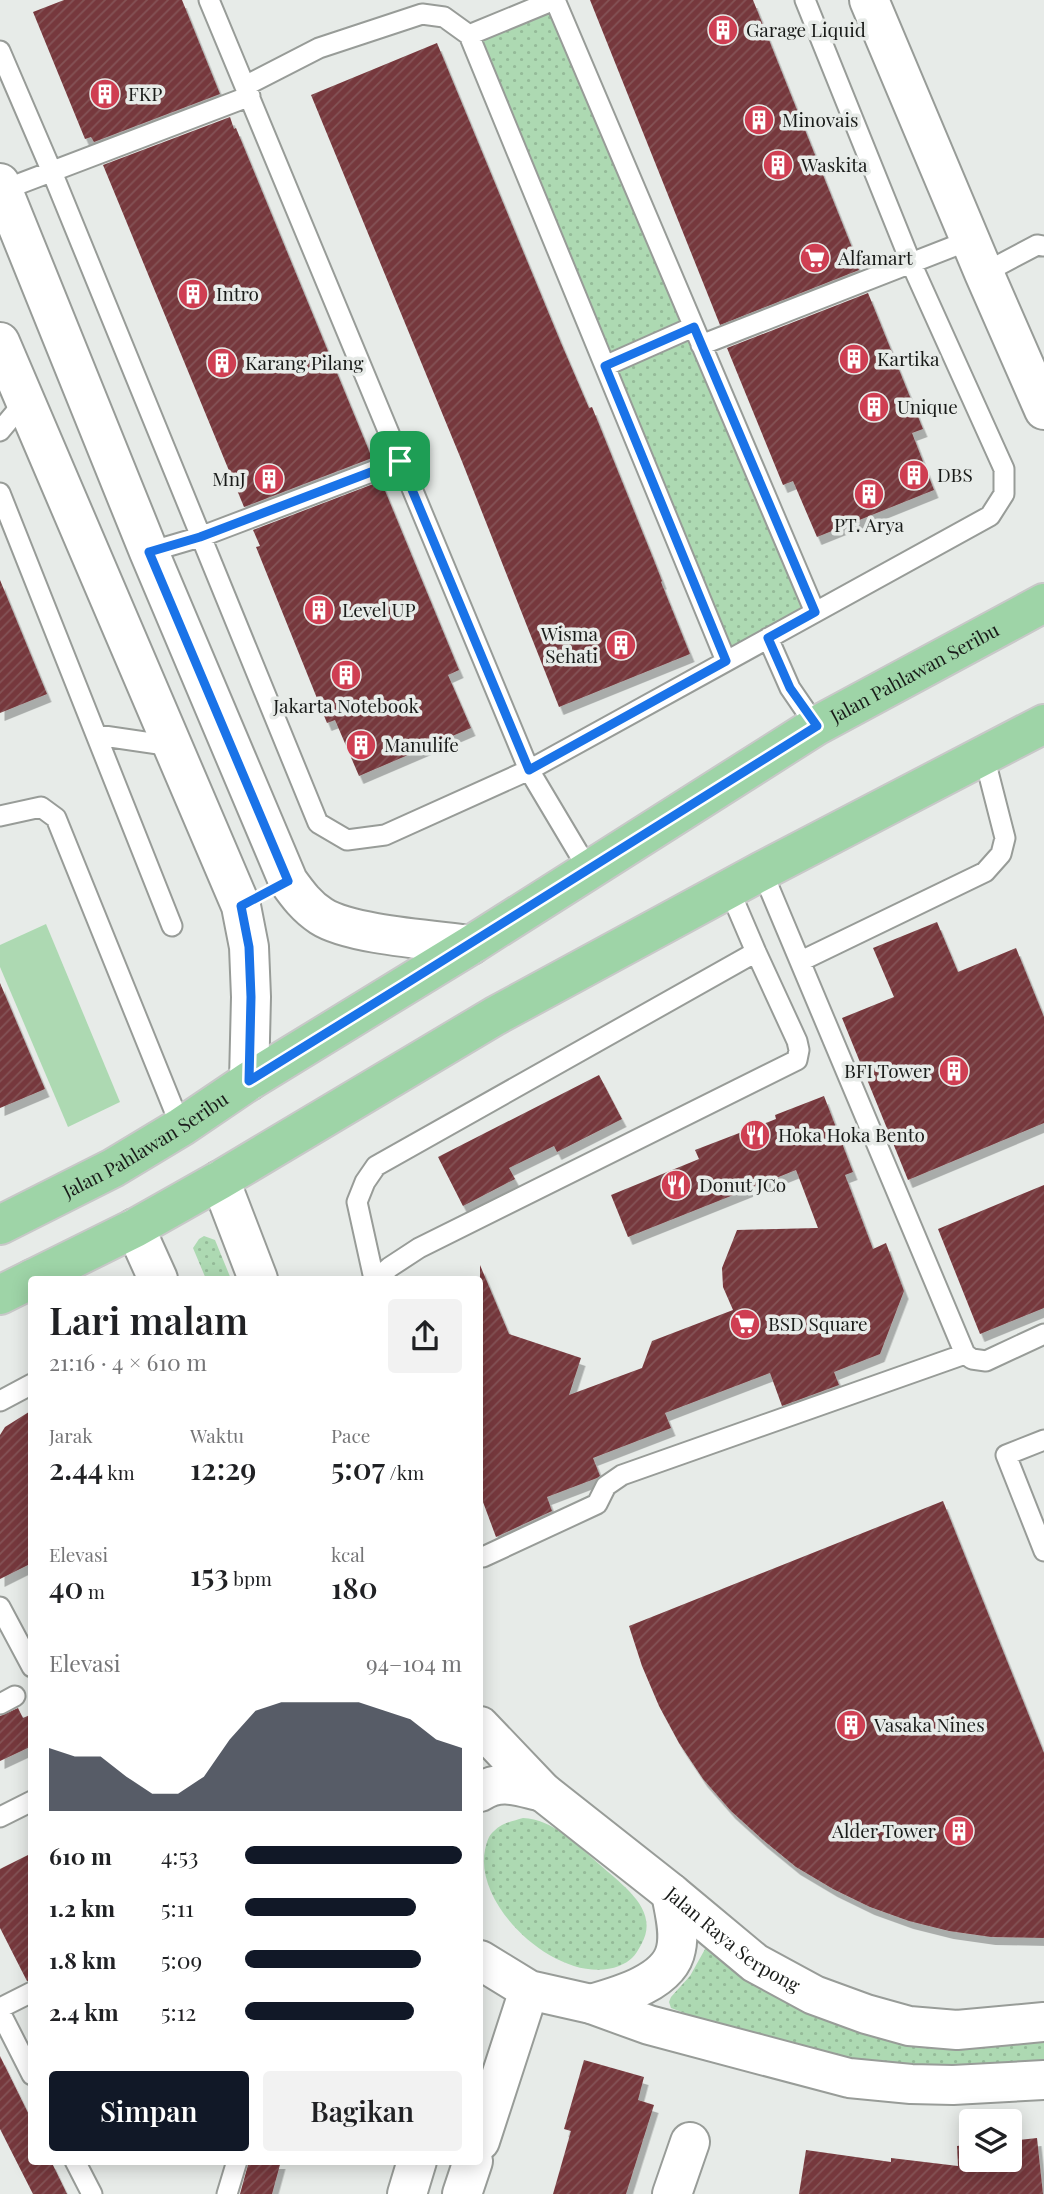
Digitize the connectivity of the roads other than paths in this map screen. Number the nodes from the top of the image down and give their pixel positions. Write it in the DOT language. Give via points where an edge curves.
graph roads {
  1 [pos="209,0"];
  2 [pos="554,0"];
  3 [pos="805,0"];
  4 [pos="869,0"];
  5 [pos="469,35"];
  6 [pos="0,51"];
  7 [pos="247,91"];
  8 [pos="52,172"];
  9 [pos="1,187"];
  10 [pos="1044,246"];
  11 [pos="977,257"];
  12 [pos="911,263"];
  13 [pos="697,336"];
  14 [pos="0,342"];
  15 [pos="605,366"];
  16 [pos="25,401"];
  17 [pos="1044,410"];
  18 [pos="0,431"];
  19 [pos="400,461"];
  20 [pos="0,493"];
  21 [pos="200,537"];
  22 [pos="149,552"];
  23 [pos="1044,603"];
  24 [pos="815,612"];
  25 [pos="768,638"];
  26 [pos="726,661"];
  27 [pos="1044,724"];
  28 [pos="817,726"];
  29 [pos="97,735"];
  30 [pos="172,746"];
  31 [pos="984,756"];
  32 [pos="529,770"];
  33 [pos="0,816"];
  34 [pos="588,869"];
  35 [pos="762,871"];
  36 [pos="288,881"];
  37 [pos="729,889"];
  38 [pos="241,906"];
  39 [pos="172,926"];
  40 [pos="471,945"];
  41 [pos="756,952"];
  42 [pos="801,961"];
  43 [pos="249,1081"];
  44 [pos="181,1127"];
  45 [pos="220,1180"];
  46 [pos="0,1225"];
  47 [pos="135,1228"];
  48 [pos="38,1276"];
  49 [pos="157,1276"];
  50 [pos="257,1276"];
  51 [pos="374,1276"];
  52 [pos="378,1276"];
  53 [pos="28,1281"];
  54 [pos="0,1295"];
  55 [pos="1044,1334"];
  56 [pos="965,1354"];
  57 [pos="28,1386"];
  58 [pos="0,1401"];
  59 [pos="1044,1440"];
  60 [pos="1044,1551"];
  61 [pos="483,1554"];
  62 [pos="0,1606"];
  63 [pos="28,1659"];
  64 [pos="483,1729"];
  65 [pos="483,1790"];
  66 [pos="543,1792"];
  67 [pos="28,1803"];
  68 [pos="0,1817"];
  69 [pos="671,1893"];
  70 [pos="483,1962"];
  71 [pos="529,1990"];
  72 [pos="28,1994"];
  73 [pos="591,2004"];
  74 [pos="0,2010"];
  75 [pos="1044,2022"];
  76 [pos="28,2067"];
  77 [pos="1044,2080"];
  78 [pos="483,2120"];
  79 [pos="690,2142"];
  80 [pos="81,2165"];
  81 [pos="236,2165"];
  82 [pos="416,2165"];
  83 [pos="472,2165"];
  84 [pos="92,2194"];
  85 [pos="228,2194"];
  86 [pos="407,2194"];
  87 [pos="462,2194"];
  88 [pos="672,2194"];
  1 -- 7 [label="lane"];
  2 -- 5 [label="lane"];
  2 -- 13 [label="lane"];
  3 -- 12 [label="lane"];
  4 -- 11 [label="street"];
  5 -- 7 [label="lane" via="444,17 422,14 319,48"];
  5 -- 15 [label="lane"];
  6 -- 8 [label="lane"];
  7 -- 8 [label="lane"];
  7 -- 19 [label="lane"];
  8 -- 9 [label="lane"];
  8 -- 21 [label="lane"];
  9 -- 22 [label="street"];
  10 -- 11 [label="lane"];
  11 -- 12 [label="lane"];
  11 -- 17 [label="street"];
  12 -- 13 [label="lane"];
  12 -- 24 [label="lane" via="1004,469 1004,494 990,516"];
  13 -- 15 [label="lane"];
  13 -- 24 [label="lane"];
  14 -- 16 [label="street"];
  15 -- 26 [label="lane"];
  16 -- 18 [label="lane"];
  16 -- 30 [label="street"];
  19 -- 21 [label="lane"];
  19 -- 32 [label="lane"];
  20 -- 29 [label="lane"];
  21 -- 22 [label="lane"];
  21 -- 32 [label="lane" via="318,823 347,840 385,835"];
  22 -- 36 [label="street"];
  23 -- 28 [label="main road, Jalan Pahlawan Seribu"];
  24 -- 25 [label="lane"];
  25 -- 26 [label="lane"];
  25 -- 28 [label="lane" via="790,688"];
  26 -- 32 [label="lane"];
  27 -- 31 [label="main road"];
  28 -- 34 [label="main road, Jalan Pahlawan Seribu"];
  29 -- 30 [label="lane"];
  29 -- 39 [label="lane"];
  30 -- 38 [label="street"];
  31 -- 35 [label="main road"];
  31 -- 42 [label="lane" via="1005,838 1001,854 985,872"];
  32 -- 34 [label="lane"];
  33 -- 44 [label="lane" via="41,807 56,818"];
  34 -- 40 [label="main road, Jalan Pahlawan Seribu"];
  35 -- 37 [label="main road"];
  35 -- 42 [label="lane"];
  36 -- 38 [label="street"];
  36 -- 40 [label="street" via="313,910 348,927"];
  37 -- 41 [label="lane"];
  37 -- 45 [label="main road" via="495,1016"];
  38 -- 43 [label="street" via="249,947"];
  40 -- 43 [label="main road, Jalan Pahlawan Seribu"];
  41 -- 51 [label="lane" via="376,1166 357,1202"];
  41 -- 52 [label="lane" via="797,1041 797,1060 419,1248"];
  42 -- 56 [label="lane"];
  43 -- 44 [label="main road, Jalan Pahlawan Seribu"];
  44 -- 46 [label="main road, Jalan Pahlawan Seribu" via="113,1168"];
  45 -- 47 [label="main road"];
  45 -- 50 [label="street"];
  47 -- 48 [label="main road"];
  47 -- 49 [label="street"];
  53 -- 54 [label="main road"];
  55 -- 56 [label="lane" via="986,1361"];
  56 -- 61 [label="lane" via="622,1475 606,1486 597,1504"];
  57 -- 58 [label="lane"];
  59 -- 60 [label="lane" via="1006,1455"];
  62 -- 63 [label="lane"];
  64 -- 66 [label="street, Jalan Raya Serpong"];
  65 -- 66 [label="street" via="502,1783"];
  66 -- 69 [label="street, Jalan Raya Serpong"];
  67 -- 68 [label="lane"];
  69 -- 73 [label="street" via="676,1950 665,1971 635,1989"];
  69 -- 75 [label="street, Jalan Raya Serpong" via="754,1963 814,1995 866,2014 909,2026 957,2029"];
  70 -- 71 [label="street"];
  71 -- 73 [label="street"];
  71 -- 78 [label="street"];
  72 -- 74 [label="lane"];
  73 -- 77 [label="street" via="649,2025 849,2078 954,2085"];
  74 -- 76 [label="lane"];
  79 -- 88 [label="street"];
  80 -- 84 [label="lane"];
  81 -- 85 [label="lane"];
  82 -- 86 [label="street"];
  83 -- 87 [label="street"];
}
